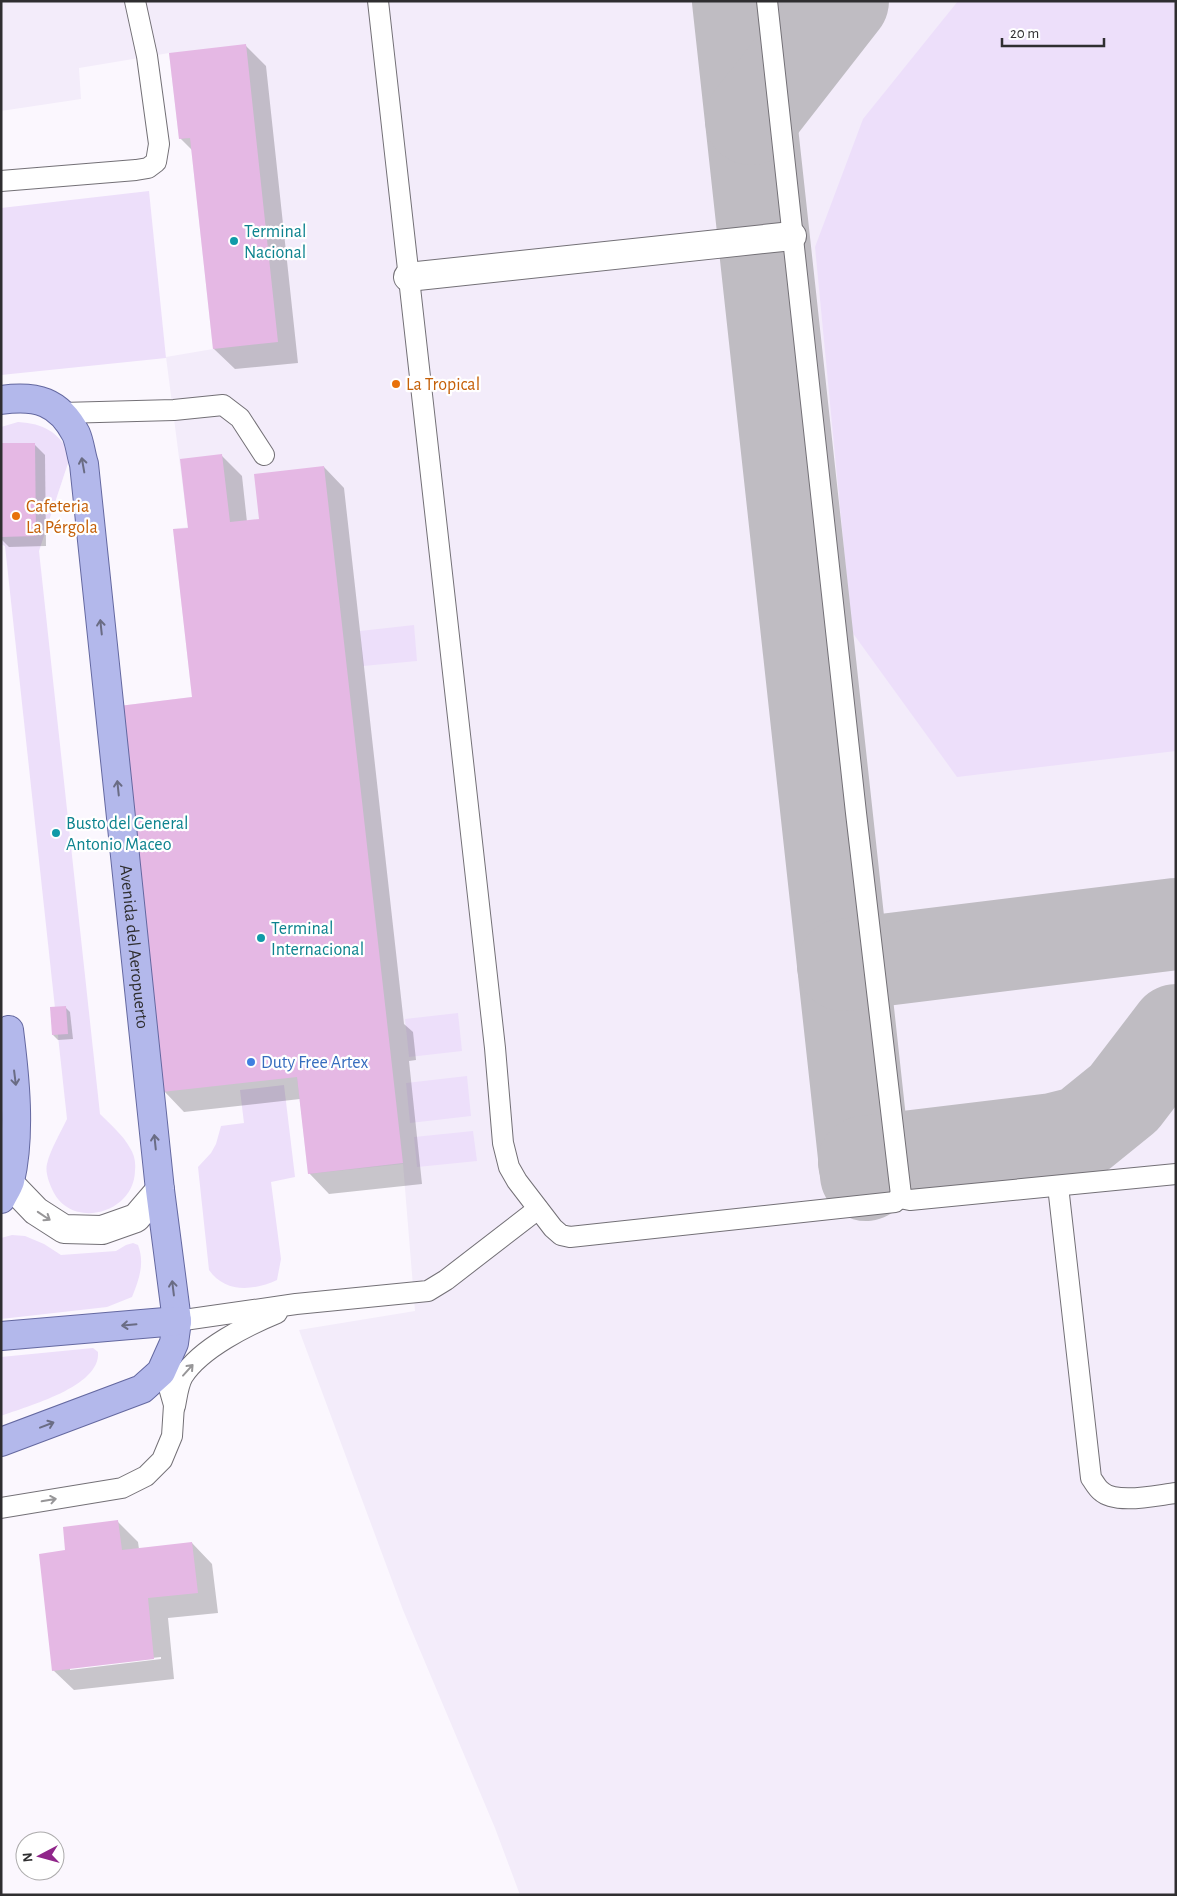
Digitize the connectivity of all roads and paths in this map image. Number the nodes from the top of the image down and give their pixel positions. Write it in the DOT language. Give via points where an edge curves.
graph roads {
  1 [pos="135,1"];
  2 [pos="378,1"];
  3 [pos="767,1"];
  4 [pos="1,181"];
  5 [pos="792,236"];
  6 [pos="408,277"];
  7 [pos="1,400"];
  8 [pos="62,413"];
  9 [pos="264,455"];
  10 [pos="5,1025"];
  11 [pos="509,1167"];
  12 [pos="1176,1174"];
  13 [pos="1058,1186"];
  14 [pos="160,1190"];
  15 [pos="5,1191"];
  16 [pos="901,1195"];
  17 [pos="538,1209"];
  18 [pos="505,1234"];
  19 [pos="561,1235"];
  20 [pos="296,1304"];
  21 [pos="177,1321"];
  22 [pos="1,1336"];
  23 [pos="161,1372"];
  24 [pos="174,1416"];
  25 [pos="1,1442"];
  26 [pos="1176,1493"];
  27 [pos="1,1508"];
  1 -- 4 [label="lane" via="158,134 156,162 148,168 136,170"];
  2 -- 6 [label="lane"];
  3 -- 5 [label="lane"];
  5 -- 6 [label="street"];
  5 -- 16 [label="lane"];
  6 -- 11 [label="lane" via="503,1143"];
  7 -- 8 [label="main road" via="21,398 44,402"];
  8 -- 9 [label="lane" via="174,410 223,405 240,418"];
  14 -- 8 [label="main road, Avenida del Aeropuerto, one-way" via="84,464 76,436"];
  10 -- 15 [label="main road, one-way" via="16,1087 14,1141"];
  11 -- 17 [label="lane"];
  11 -- 18 [label="lane" via="517,1205 516,1216"];
  12 -- 13 [label="lane"];
  13 -- 16 [label="lane" via="910,1200"];
  13 -- 26 [label="lane" via="1091,1478 1100,1491 1110,1497"];
  15 -- 14 [label="street, one-way" via="64,1229 102,1230 136,1218"];
  21 -- 14 [label="main road, Avenida del Aeropuerto, one-way"];
  16 -- 19 [label="lane" via="896,1202 579,1237"];
  17 -- 18 [label="lane"];
  17 -- 19 [label="lane"];
  18 -- 19 [label="lane" via="531,1227"];
  18 -- 20 [label="lane" via="428,1291"];
  20 -- 21 [label="lane"];
  24 -- 20 [label="lane, one-way" via="183,1377 204,1355 230,1337"];
  21 -- 22 [label="main road, one-way"];
  21 -- 23 [label="main road, Avenida del Aeropuerto" via="174,1343"];
  23 -- 24 [label="lane" via="168,1384"];
  25 -- 23 [label="main road, Avenida del Aeropuerto, one-way" via="142,1389"];
  27 -- 24 [label="lane, one-way" via="122,1488 146,1476 162,1460 172,1436"];
}
